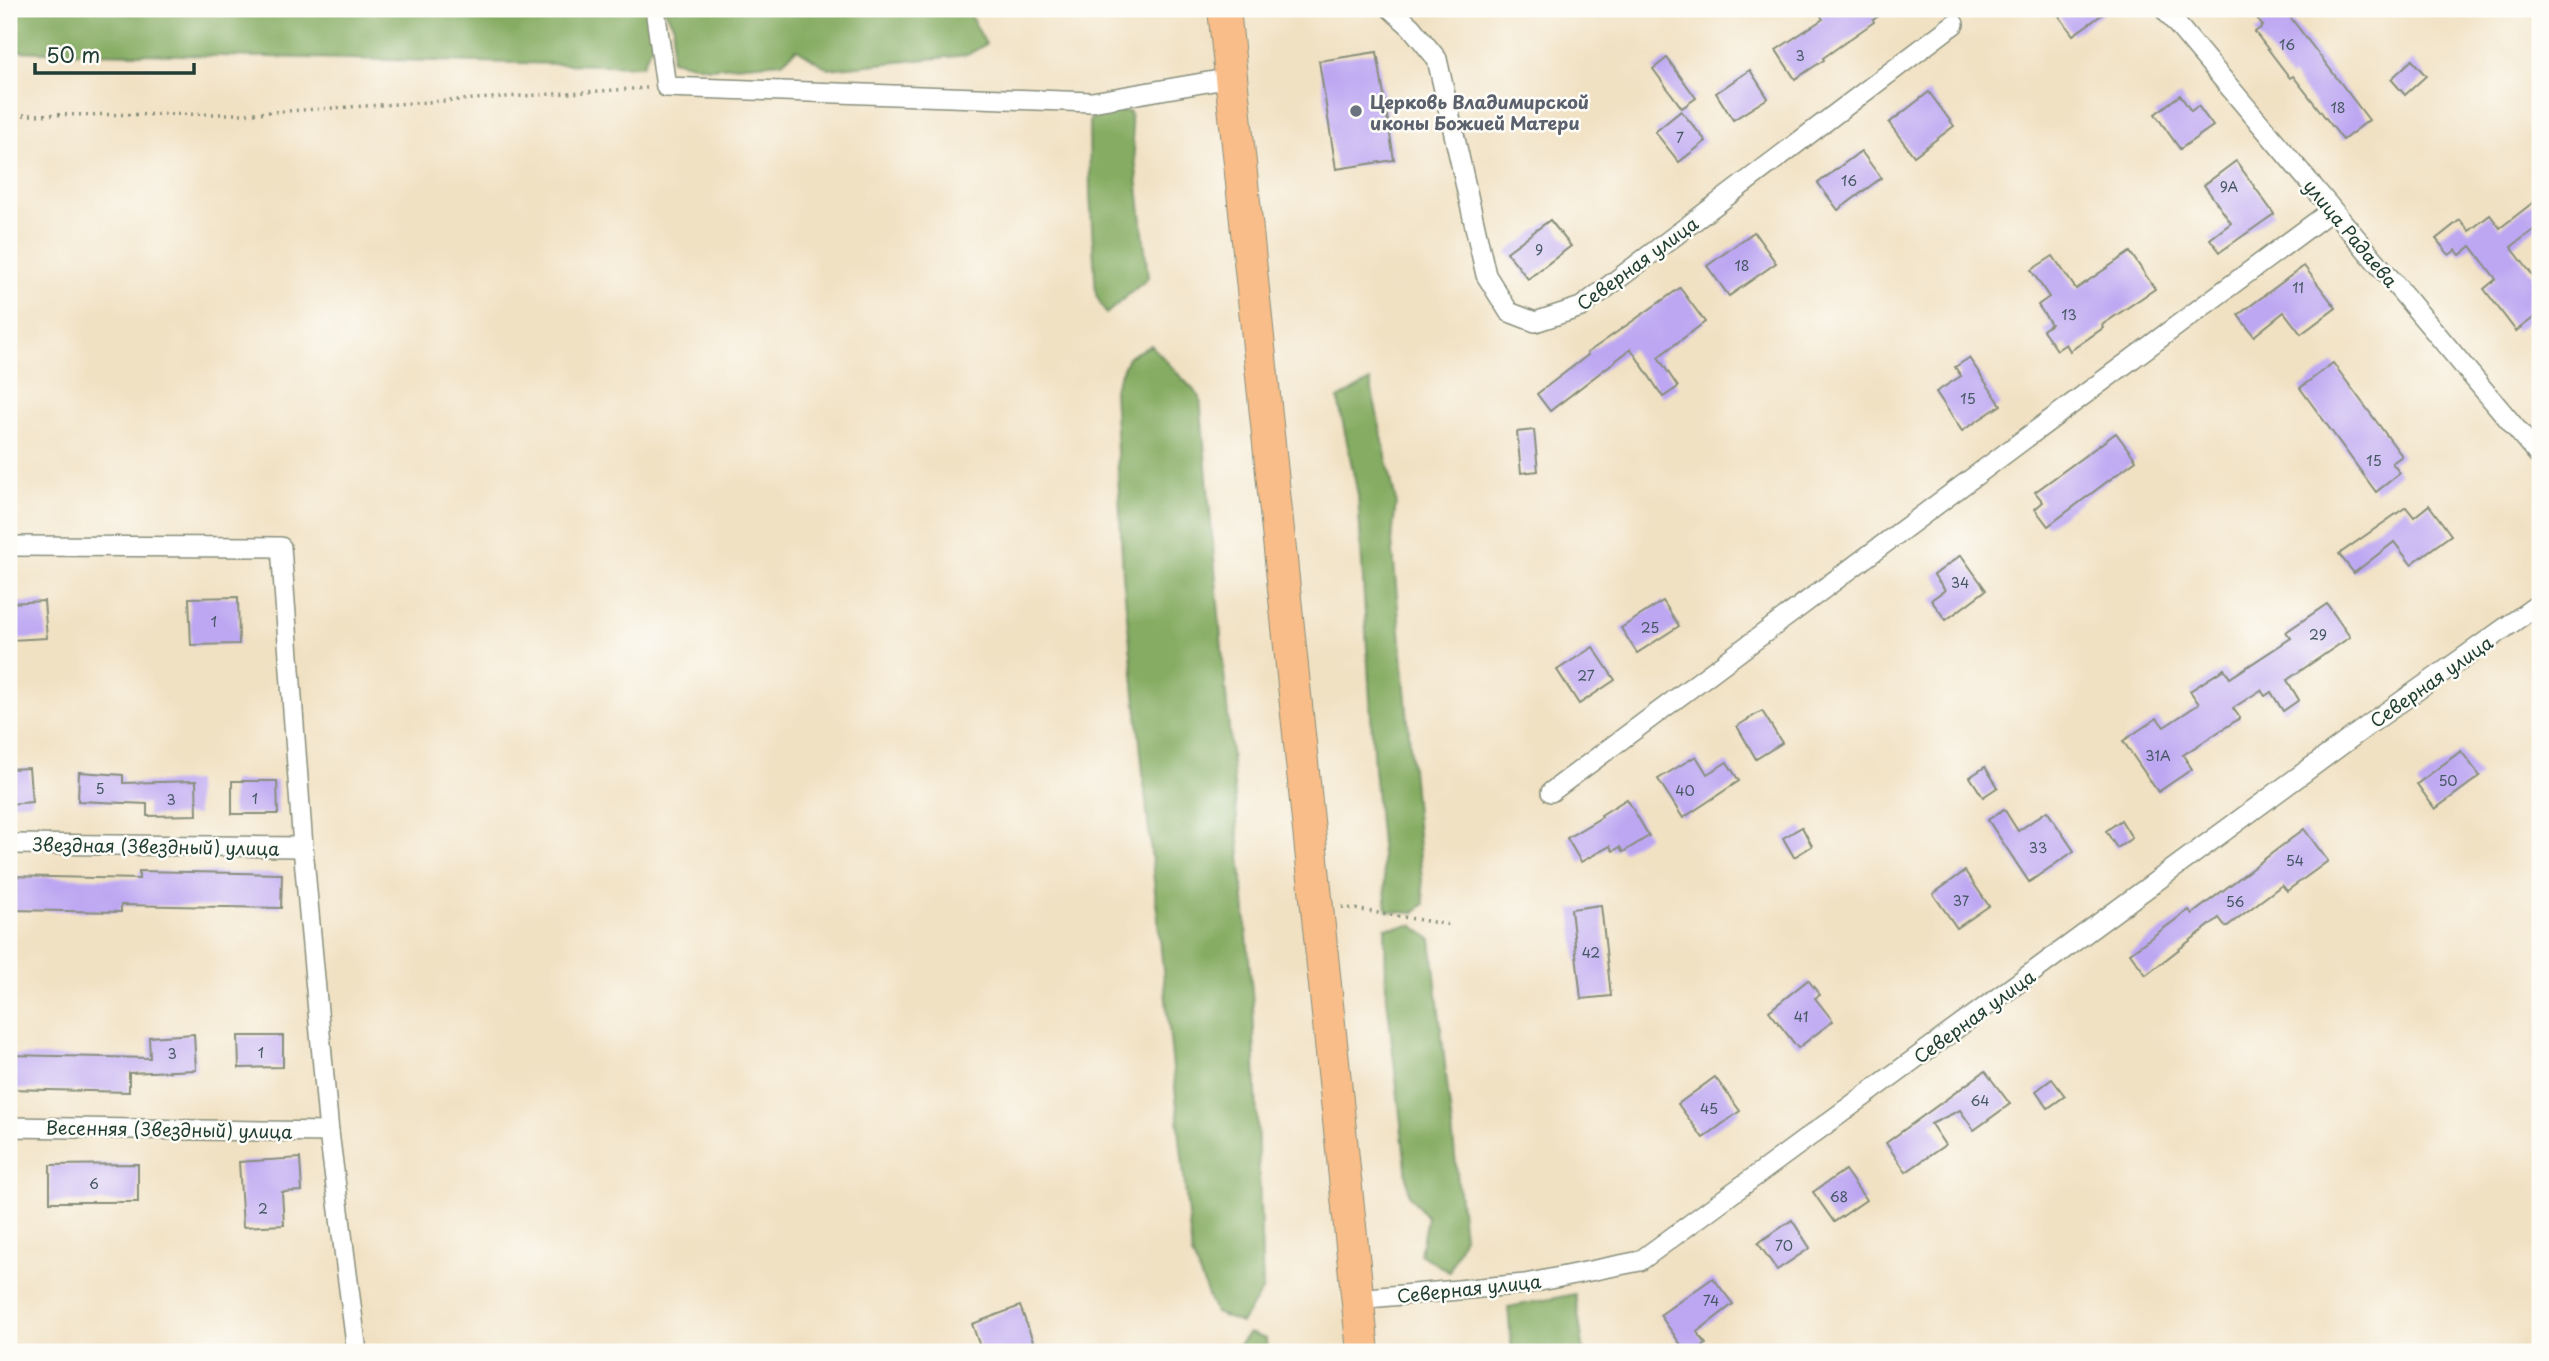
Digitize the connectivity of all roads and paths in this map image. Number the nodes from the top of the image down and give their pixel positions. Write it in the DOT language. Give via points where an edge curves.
graph roads {
  1 [pos="654,9"];
  2 [pos="1224,9"];
  3 [pos="1391,9"];
  4 [pos="2164,9"];
  5 [pos="1954,24"];
  6 [pos="1231,78"];
  7 [pos="666,87"];
  8 [pos="9,115"];
  9 [pos="2332,210"];
  10 [pos="2540,457"];
  11 [pos="9,546"];
  12 [pos="2540,603"];
  13 [pos="1551,792"];
  14 [pos="9,844"];
  15 [pos="303,847"];
  16 [pos="1316,903"];
  17 [pos="1451,925"];
  18 [pos="9,1127"];
  19 [pos="329,1132"];
  20 [pos="1357,1299"];
  21 [pos="357,1352"];
  22 [pos="1363,1352"];
  1 -- 7 [label="street"];
  2 -- 6 [label="main road"];
  3 -- 5 [label="street, Северная улица" via="1437,59 1486,275 1509,312 1535,322 1581,307"];
  4 -- 9 [label="street, улица Радаева"];
  6 -- 7 [label="street" via="1092,102"];
  6 -- 16 [label="main road"];
  7 -- 8 [label="path" via="240,114"];
  9 -- 10 [label="street, улица Радаева"];
  9 -- 13 [label="street"];
  11 -- 15 [label="street" via="281,547"];
  12 -- 20 [label="street, Северная улица" via="1640,1261 1525,1284"];
  14 -- 15 [label="street, Звездная (Звездный) улица"];
  15 -- 19 [label="street"];
  16 -- 17 [label="path"];
  16 -- 20 [label="main road"];
  18 -- 19 [label="street, Весенняя (Звездный) улица"];
  19 -- 21 [label="street"];
  20 -- 22 [label="main road"];
}
